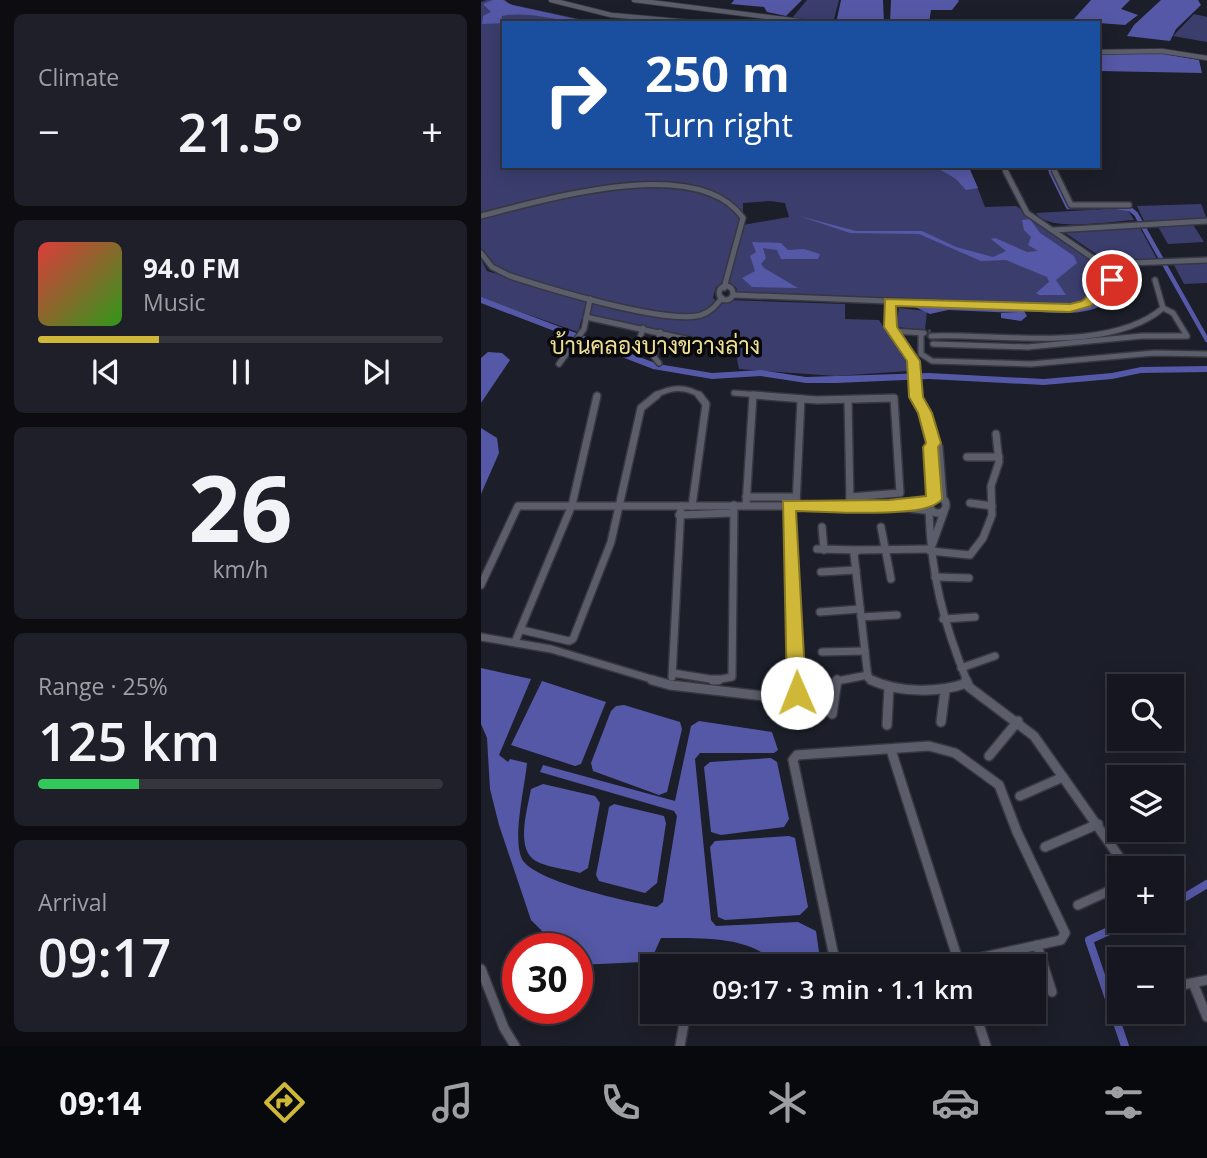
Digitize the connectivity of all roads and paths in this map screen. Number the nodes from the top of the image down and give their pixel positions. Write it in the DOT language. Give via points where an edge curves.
graph roads {
  1 [pos="551,0"];
  2 [pos="634,0"];
  3 [pos="678,21"];
  4 [pos="799,21"];
  5 [pos="1100,52"];
  6 [pos="1207,58"];
  7 [pos="1004,168"];
  8 [pos="1053,168"];
  9 [pos="1129,205"];
  10 [pos="481,216"];
  11 [pos="1207,226"];
  12 [pos="1054,230"];
  13 [pos="481,253"];
  14 [pos="1207,260"];
  15 [pos="1105,264"];
  16 [pos="1121,265"];
  17 [pos="1112,271"];
  18 [pos="1155,280"];
  19 [pos="724,288"];
  20 [pos="734,295"];
  21 [pos="722,298"];
  22 [pos="590,299"];
  23 [pos="890,302"];
  24 [pos="1163,308"];
  25 [pos="588,317"];
  26 [pos="643,328"];
  27 [pos="893,331"];
  28 [pos="660,332"];
  29 [pos="929,334"];
  30 [pos="639,341"];
  31 [pos="704,343"];
  32 [pos="933,344"];
  33 [pos="1207,355"];
  34 [pos="659,363"];
  35 [pos="559,364"];
  36 [pos="734,393"];
  37 [pos="753,394"];
  38 [pos="597,396"];
  39 [pos="801,399"];
  40 [pos="847,400"];
  41 [pos="996,434"];
  42 [pos="967,457"];
  43 [pos="999,457"];
  44 [pos="746,501"];
  45 [pos="850,501"];
  46 [pos="793,502"];
  47 [pos="620,503"];
  48 [pos="970,503"];
  49 [pos="933,504"];
  50 [pos="572,505"];
  51 [pos="692,506"];
  52 [pos="993,506"];
  53 [pos="733,509"];
  54 [pos="680,511"];
  55 [pos="944,512"];
  56 [pos="822,527"];
  57 [pos="881,527"];
  58 [pos="858,550"];
  59 [pos="884,550"];
  60 [pos="930,550"];
  61 [pos="856,570"];
  62 [pos="821,572"];
  63 [pos="935,577"];
  64 [pos="969,578"];
  65 [pos="891,579"];
  66 [pos="481,585"];
  67 [pos="820,612"];
  68 [pos="860,613"];
  69 [pos="897,615"];
  70 [pos="975,617"];
  71 [pos="943,619"];
  72 [pos="522,630"];
  73 [pos="481,637"];
  74 [pos="515,642"];
  75 [pos="865,651"];
  76 [pos="822,652"];
  77 [pos="995,656"];
  78 [pos="961,668"];
  79 [pos="673,673"];
  80 [pos="868,675"];
  81 [pos="967,683"];
  82 [pos="670,685"];
  83 [pos="889,687"];
  84 [pos="945,691"];
  85 [pos="832,713"];
  86 [pos="1018,721"];
  87 [pos="941,722"];
  88 [pos="887,725"];
  89 [pos="891,750"];
  90 [pos="989,756"];
  91 [pos="1063,777"];
  92 [pos="1020,796"];
  93 [pos="1098,824"];
  94 [pos="1046,847"];
  95 [pos="1119,856"];
  96 [pos="1107,892"];
  97 [pos="1078,905"];
  98 [pos="1037,945"];
  99 [pos="833,954"];
  100 [pos="957,954"];
  101 [pos="1001,954"];
  102 [pos="482,975"];
  103 [pos="1207,980"];
  104 [pos="1193,983"];
  105 [pos="1184,985"];
  106 [pos="1052,992"];
  107 [pos="1207,1017"];
  108 [pos="684,1024"];
  109 [pos="979,1024"];
  110 [pos="515,1046"];
  111 [pos="680,1046"];
  112 [pos="986,1046"];
  1 -- 3 [label="street" via="611,15"];
  2 -- 4 [label="street"];
  5 -- 6 [label="street" via="1162,51"];
  7 -- 12 [label="street" via="1023,208"];
  8 -- 9 [label="street" via="1071,205"];
  10 -- 19 [label="street" via="602,188 701,189 726,197 741,210 743,225"];
  11 -- 12 [label="street" via="1146,223"];
  12 -- 15 [label="street"];
  13 -- 22 [label="street" via="488,265 502,272"];
  14 -- 16 [label="street"];
  15 -- 16 [label="street"];
  15 -- 17 [label="street"];
  16 -- 17 [label="street"];
  17 -- 23 [label="street" via="1109,286 1078,307"];
  18 -- 24 [label="street"];
  19 -- 20 [label="street" via="732,289"];
  19 -- 21 [label="street" via="717,293"];
  20 -- 21 [label="street"];
  20 -- 23 [label="street"];
  21 -- 22 [label="street" via="713,310 693,317"];
  22 -- 25 [label="street"];
  23 -- 27 [label="street" via="888,321"];
  24 -- 29 [label="street" via="1143,324 1104,332 1037,337"];
  24 -- 32 [label="street" via="1173,313 1187,336 1028,347"];
  25 -- 26 [label="street"];
  25 -- 35 [label="street" via="583,336"];
  26 -- 28 [label="street"];
  26 -- 30 [label="street"];
  27 -- 29 [label="street"];
  27 -- 49 [label="street" via="916,367 916,397 934,443"];
  28 -- 31 [label="street"];
  28 -- 34 [label="street" via="654,357"];
  29 -- 33 [label="street" via="921,354 932,361 1031,364 1154,353"];
  36 -- 37 [label="street"];
  37 -- 39 [label="street"];
  37 -- 44 [label="street"];
  38 -- 50 [label="street"];
  39 -- 40 [label="street"];
  39 -- 46 [label="street"];
  40 -- 45 [label="street"];
  40 -- 45 [label="street" via="895,400 900,493"];
  41 -- 43 [label="street"];
  42 -- 43 [label="street"];
  43 -- 52 [label="street" via="991,486"];
  44 -- 46 [label="street"];
  44 -- 53 [label="street"];
  45 -- 46 [label="street"];
  45 -- 49 [label="street" via="889,506"];
  46 -- 82 [label="street" via="797,693 784,700"];
  47 -- 50 [label="street"];
  47 -- 51 [label="street" via="641,408 657,393 681,388 703,396 706,404"];
  47 -- 54 [label="street"];
  47 -- 72 [label="street" via="611,542 573,639"];
  48 -- 52 [label="street"];
  49 -- 55 [label="street"];
  49 -- 55 [label="street" via="948,504"];
  49 -- 60 [label="street"];
  50 -- 66 [label="street" via="518,506"];
  50 -- 72 [label="street"];
  51 -- 53 [label="street"];
  51 -- 54 [label="street"];
  52 -- 60 [label="street" via="983,538 970,555"];
  53 -- 54 [label="street"];
  53 -- 79 [label="street" via="732,677 715,680"];
  54 -- 79 [label="street"];
  55 -- 60 [label="street"];
  56 -- 58 [label="street" via="821,550"];
  57 -- 59 [label="street"];
  58 -- 59 [label="street"];
  58 -- 61 [label="street" via="854,554"];
  59 -- 60 [label="street"];
  59 -- 65 [label="street"];
  60 -- 63 [label="street"];
  61 -- 62 [label="street"];
  61 -- 68 [label="street"];
  63 -- 64 [label="street"];
  63 -- 71 [label="street"];
  67 -- 68 [label="street"];
  68 -- 69 [label="street"];
  68 -- 75 [label="street"];
  70 -- 71 [label="street"];
  71 -- 78 [label="street"];
  72 -- 74 [label="street"];
  73 -- 74 [label="street"];
  74 -- 82 [label="street"];
  75 -- 76 [label="street"];
  75 -- 80 [label="street"];
  77 -- 78 [label="street"];
  78 -- 81 [label="street"];
  79 -- 82 [label="street"];
  80 -- 83 [label="street" via="874,683"];
  80 -- 85 [label="street" via="837,679"];
  81 -- 84 [label="street"];
  81 -- 86 [label="street"];
  83 -- 84 [label="street"];
  83 -- 88 [label="street"];
  84 -- 87 [label="street"];
  86 -- 90 [label="street"];
  86 -- 91 [label="street"];
  89 -- 98 [label="street" via="929,746 948,750 999,785 1065,930 1061,940"];
  89 -- 99 [label="street" via="854,749 797,755 793,760"];
  89 -- 100 [label="street"];
  91 -- 92 [label="street"];
  91 -- 93 [label="street"];
  93 -- 94 [label="street"];
  93 -- 95 [label="street"];
  96 -- 97 [label="street"];
  98 -- 101 [label="street"];
  98 -- 106 [label="street"];
  102 -- 110 [label="street"];
  103 -- 104 [label="street"];
  104 -- 105 [label="street"];
  104 -- 107 [label="street"];
  108 -- 111 [label="street"];
  109 -- 112 [label="street"];
}
